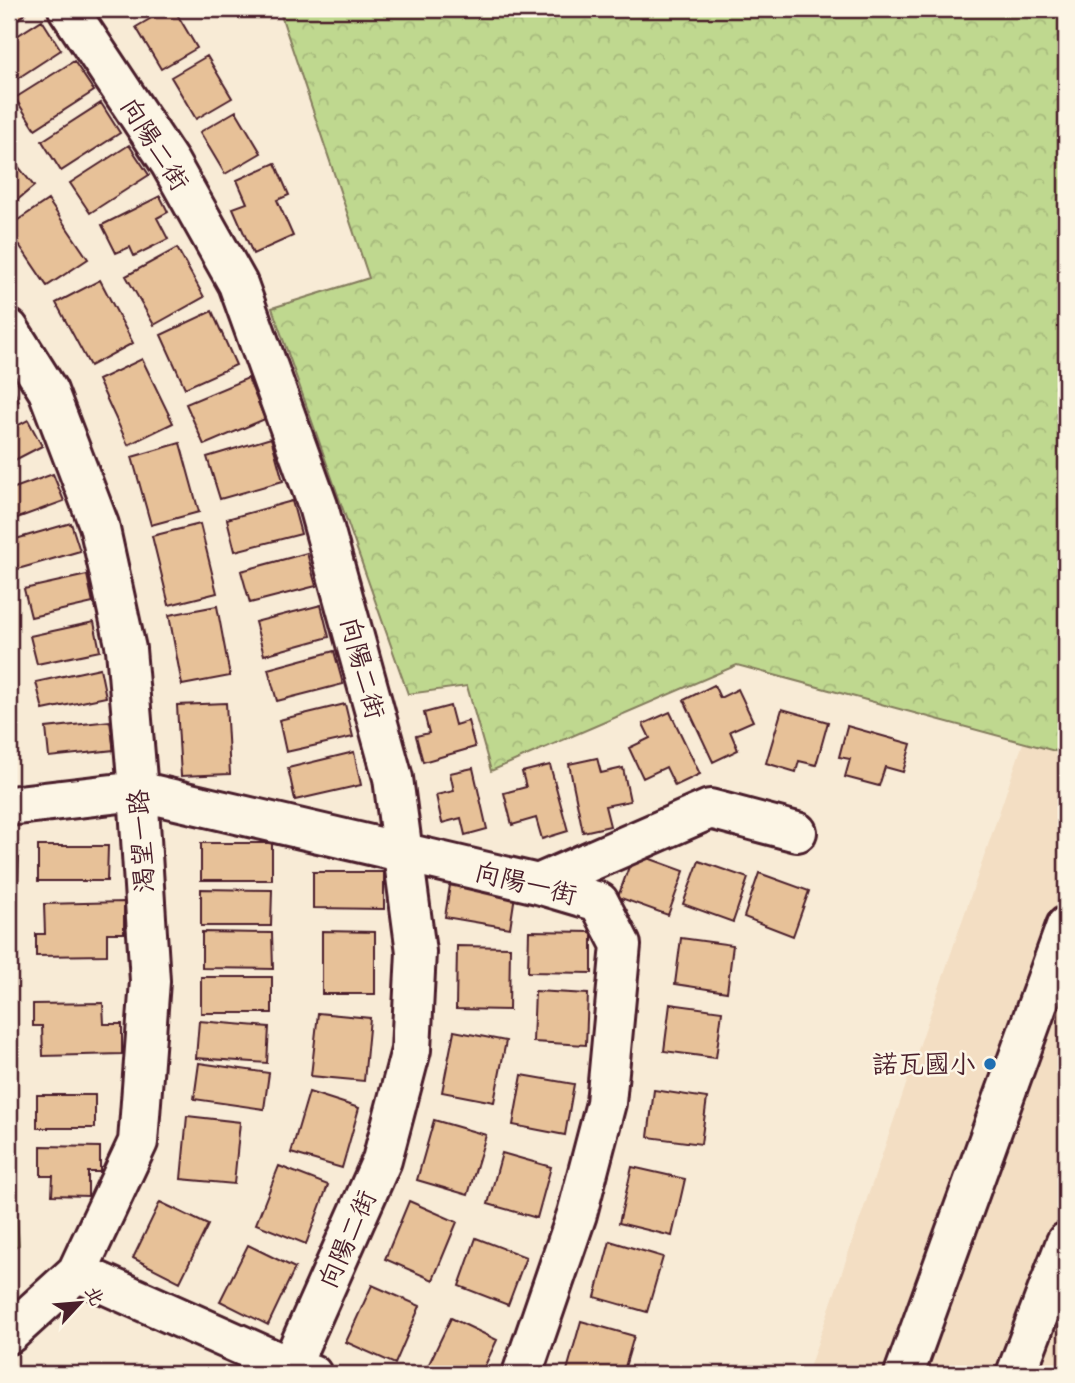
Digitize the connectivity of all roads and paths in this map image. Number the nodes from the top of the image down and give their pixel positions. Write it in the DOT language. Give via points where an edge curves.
graph roads {
  1 [pos="68,9"];
  2 [pos="9,329"];
  3 [pos="138,791"];
  4 [pos="9,806"];
  5 [pos="797,832"];
  6 [pos="403,853"];
  7 [pos="538,884"];
  8 [pos="1066,926"];
  9 [pos="1066,1242"];
  10 [pos="77,1272"];
  11 [pos="9,1334"];
  12 [pos="301,1370"];
  13 [pos="522,1374"];
  14 [pos="904,1374"];
  15 [pos="1016,1374"];
  1 -- 6 [label="street, 向陽二街" via="170,163 239,284 318,506 394,778"];
  2 -- 3 [label="street, 渴望一路" via="48,391 99,525 126,649"];
  3 -- 4 [label="street, 向陽一街"];
  3 -- 6 [label="street, 向陽一街"];
  3 -- 10 [label="street, 渴望一路" via="150,981 138,1142"];
  5 -- 7 [label="street" via="710,809"];
  6 -- 7 [label="street, 向陽一街"];
  6 -- 12 [label="street, 向陽二街" via="416,952 411,1049 382,1160"];
  7 -- 13 [label="street, 向陽一街" via="599,902 621,945 606,1103 577,1214"];
  8 -- 14 [label="street"];
  9 -- 15 [label="street"];
  10 -- 11 [label="street, 渴望一路"];
  10 -- 12 [label="street"];
}
